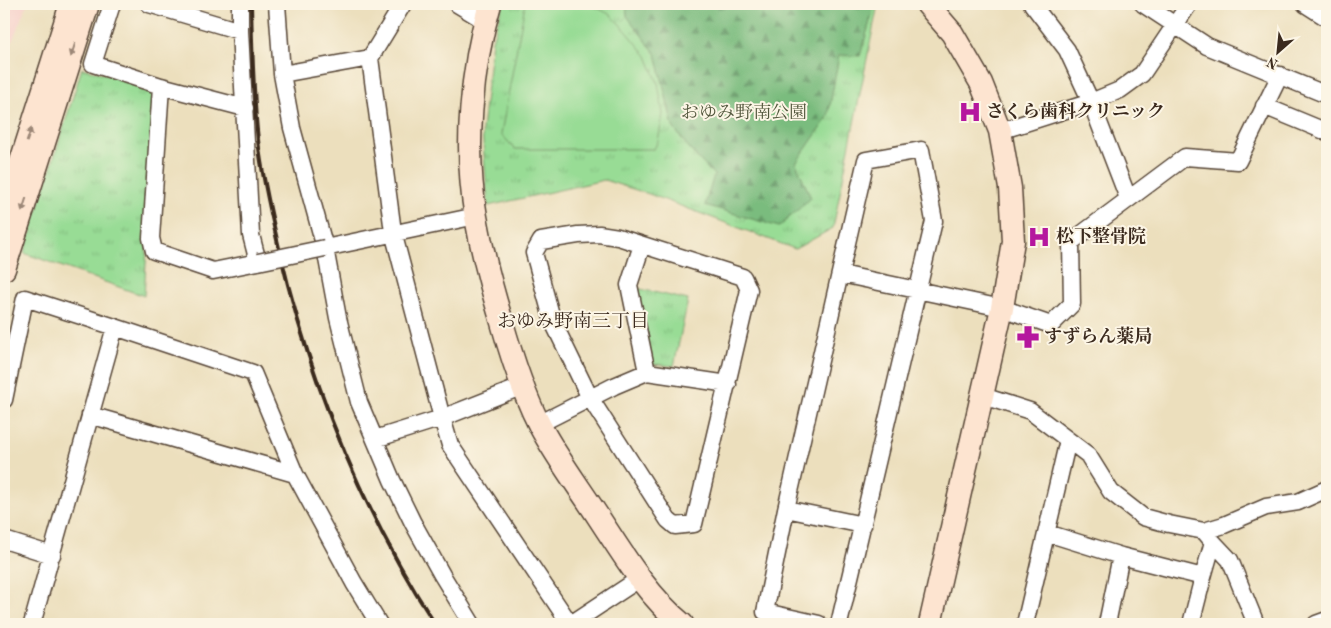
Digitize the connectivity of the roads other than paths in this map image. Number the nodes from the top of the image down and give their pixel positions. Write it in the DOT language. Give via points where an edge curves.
graph roads {
  1 [pos="71,4"];
  2 [pos="88,4"];
  3 [pos="112,4"];
  4 [pos="149,4"];
  5 [pos="240,4"];
  6 [pos="277,4"];
  7 [pos="403,4"];
  8 [pos="457,4"];
  9 [pos="927,4"];
  10 [pos="1032,4"];
  11 [pos="1143,4"];
  12 [pos="1189,4"];
  13 [pos="1305,4"];
  14 [pos="488,12"];
  15 [pos="1327,18"];
  16 [pos="1176,25"];
  17 [pos="240,31"];
  18 [pos="370,58"];
  19 [pos="282,74"];
  20 [pos="1280,75"];
  21 [pos="161,86"];
  22 [pos="1327,95"];
  23 [pos="1091,102"];
  24 [pos="1264,106"];
  25 [pos="245,108"];
  26 [pos="1000,132"];
  27 [pos="1327,132"];
  28 [pos="1128,198"];
  29 [pos="4,215"];
  30 [pos="476,216"];
  31 [pos="393,232"];
  32 [pos="642,245"];
  33 [pos="325,248"];
  34 [pos="258,262"];
  35 [pos="4,269"];
  36 [pos="841,274"];
  37 [pos="918,290"];
  38 [pos="1002,308"];
  39 [pos="115,327"];
  40 [pos="647,372"];
  41 [pos="728,384"];
  42 [pos="524,386"];
  43 [pos="983,396"];
  44 [pos="590,398"];
  45 [pos="4,400"];
  46 [pos="90,415"];
  47 [pos="442,418"];
  48 [pos="539,424"];
  49 [pos="375,439"];
  50 [pos="1068,440"];
  51 [pos="295,474"];
  52 [pos="1327,489"];
  53 [pos="786,509"];
  54 [pos="863,525"];
  55 [pos="1047,533"];
  56 [pos="1209,536"];
  57 [pos="4,540"];
  58 [pos="52,555"];
  59 [pos="1121,556"];
  60 [pos="1203,577"];
  61 [pos="639,579"];
  62 [pos="32,624"];
  63 [pos="379,624"];
  64 [pos="472,624"];
  65 [pos="570,624"];
  66 [pos="682,624"];
  67 [pos="819,624"];
  68 [pos="839,624"];
  69 [pos="930,624"];
  70 [pos="1025,624"];
  71 [pos="1107,624"];
  72 [pos="1191,624"];
  73 [pos="1256,624"];
  29 -- 1 [label="street, one-way"];
  2 -- 35 [label="street, one-way"];
  3 -- 21 [label="street" via="93,64"];
  4 -- 17 [label="street"];
  5 -- 17 [label="street"];
  6 -- 19 [label="street"];
  7 -- 18 [label="street"];
  8 -- 14 [label="street"];
  9 -- 26 [label="street" via="952,33 977,74"];
  10 -- 23 [label="street" via="1067,50"];
  11 -- 16 [label="street"];
  12 -- 16 [label="street"];
  13 -- 15 [label="street"];
  14 -- 30 [label="street" via="471,116"];
  16 -- 20 [label="street" via="1207,46"];
  16 -- 23 [label="street" via="1142,74 1120,90"];
  17 -- 25 [label="street"];
  18 -- 19 [label="street"];
  18 -- 31 [label="street"];
  19 -- 33 [label="street" via="292,128"];
  20 -- 22 [label="street"];
  20 -- 24 [label="street"];
  21 -- 25 [label="street"];
  21 -- 34 [label="street" via="151,238 154,251 213,271"];
  23 -- 26 [label="street"];
  23 -- 28 [label="street"];
  24 -- 27 [label="street"];
  24 -- 28 [label="street" via="1238,161 1185,158"];
  25 -- 34 [label="street" via="251,235"];
  26 -- 38 [label="street" via="1010,188 1012,241"];
  28 -- 38 [label="street" via="1071,242 1072,304 1050,325"];
  30 -- 31 [label="street"];
  30 -- 42 [label="street" via="507,340"];
  31 -- 33 [label="street"];
  31 -- 47 [label="street"];
  32 -- 40 [label="street" via="629,285"];
  32 -- 41 [label="street" via="743,277 749,290"];
  32 -- 44 [label="street" via="599,234 578,235 541,241 534,253 553,322"];
  33 -- 34 [label="street, bridge"];
  33 -- 49 [label="street" via="359,402"];
  36 -- 37 [label="street"];
  36 -- 37 [label="street" via="866,160 922,150 934,221"];
  36 -- 53 [label="street"];
  37 -- 38 [label="street"];
  37 -- 54 [label="street"];
  38 -- 43 [label="street"];
  39 -- 45 [label="street" via="25,298"];
  39 -- 46 [label="street"];
  39 -- 51 [label="street" via="253,373"];
  40 -- 41 [label="street"];
  40 -- 44 [label="street"];
  41 -- 44 [label="street" via="694,524 675,526 668,520"];
  42 -- 47 [label="street"];
  42 -- 48 [label="street"];
  43 -- 50 [label="street" via="1030,411"];
  43 -- 69 [label="street"];
  44 -- 48 [label="street"];
  46 -- 51 [label="street"];
  46 -- 58 [label="street"];
  47 -- 49 [label="street"];
  47 -- 65 [label="street" via="450,445"];
  48 -- 61 [label="street"];
  49 -- 64 [label="street" via="413,523"];
  50 -- 55 [label="street"];
  50 -- 56 [label="street" via="1088,455 1111,492 1144,517"];
  51 -- 63 [label="street"];
  52 -- 56 [label="street" via="1298,502 1266,507 1224,525"];
  53 -- 54 [label="street"];
  53 -- 67 [label="street" via="765,612"];
  54 -- 68 [label="street"];
  55 -- 59 [label="street"];
  55 -- 70 [label="street"];
  56 -- 60 [label="street"];
  56 -- 73 [label="street" via="1230,560"];
  57 -- 58 [label="street"];
  58 -- 62 [label="street"];
  59 -- 60 [label="street"];
  59 -- 71 [label="street"];
  60 -- 72 [label="street"];
  61 -- 65 [label="street"];
  61 -- 66 [label="street"];
}
